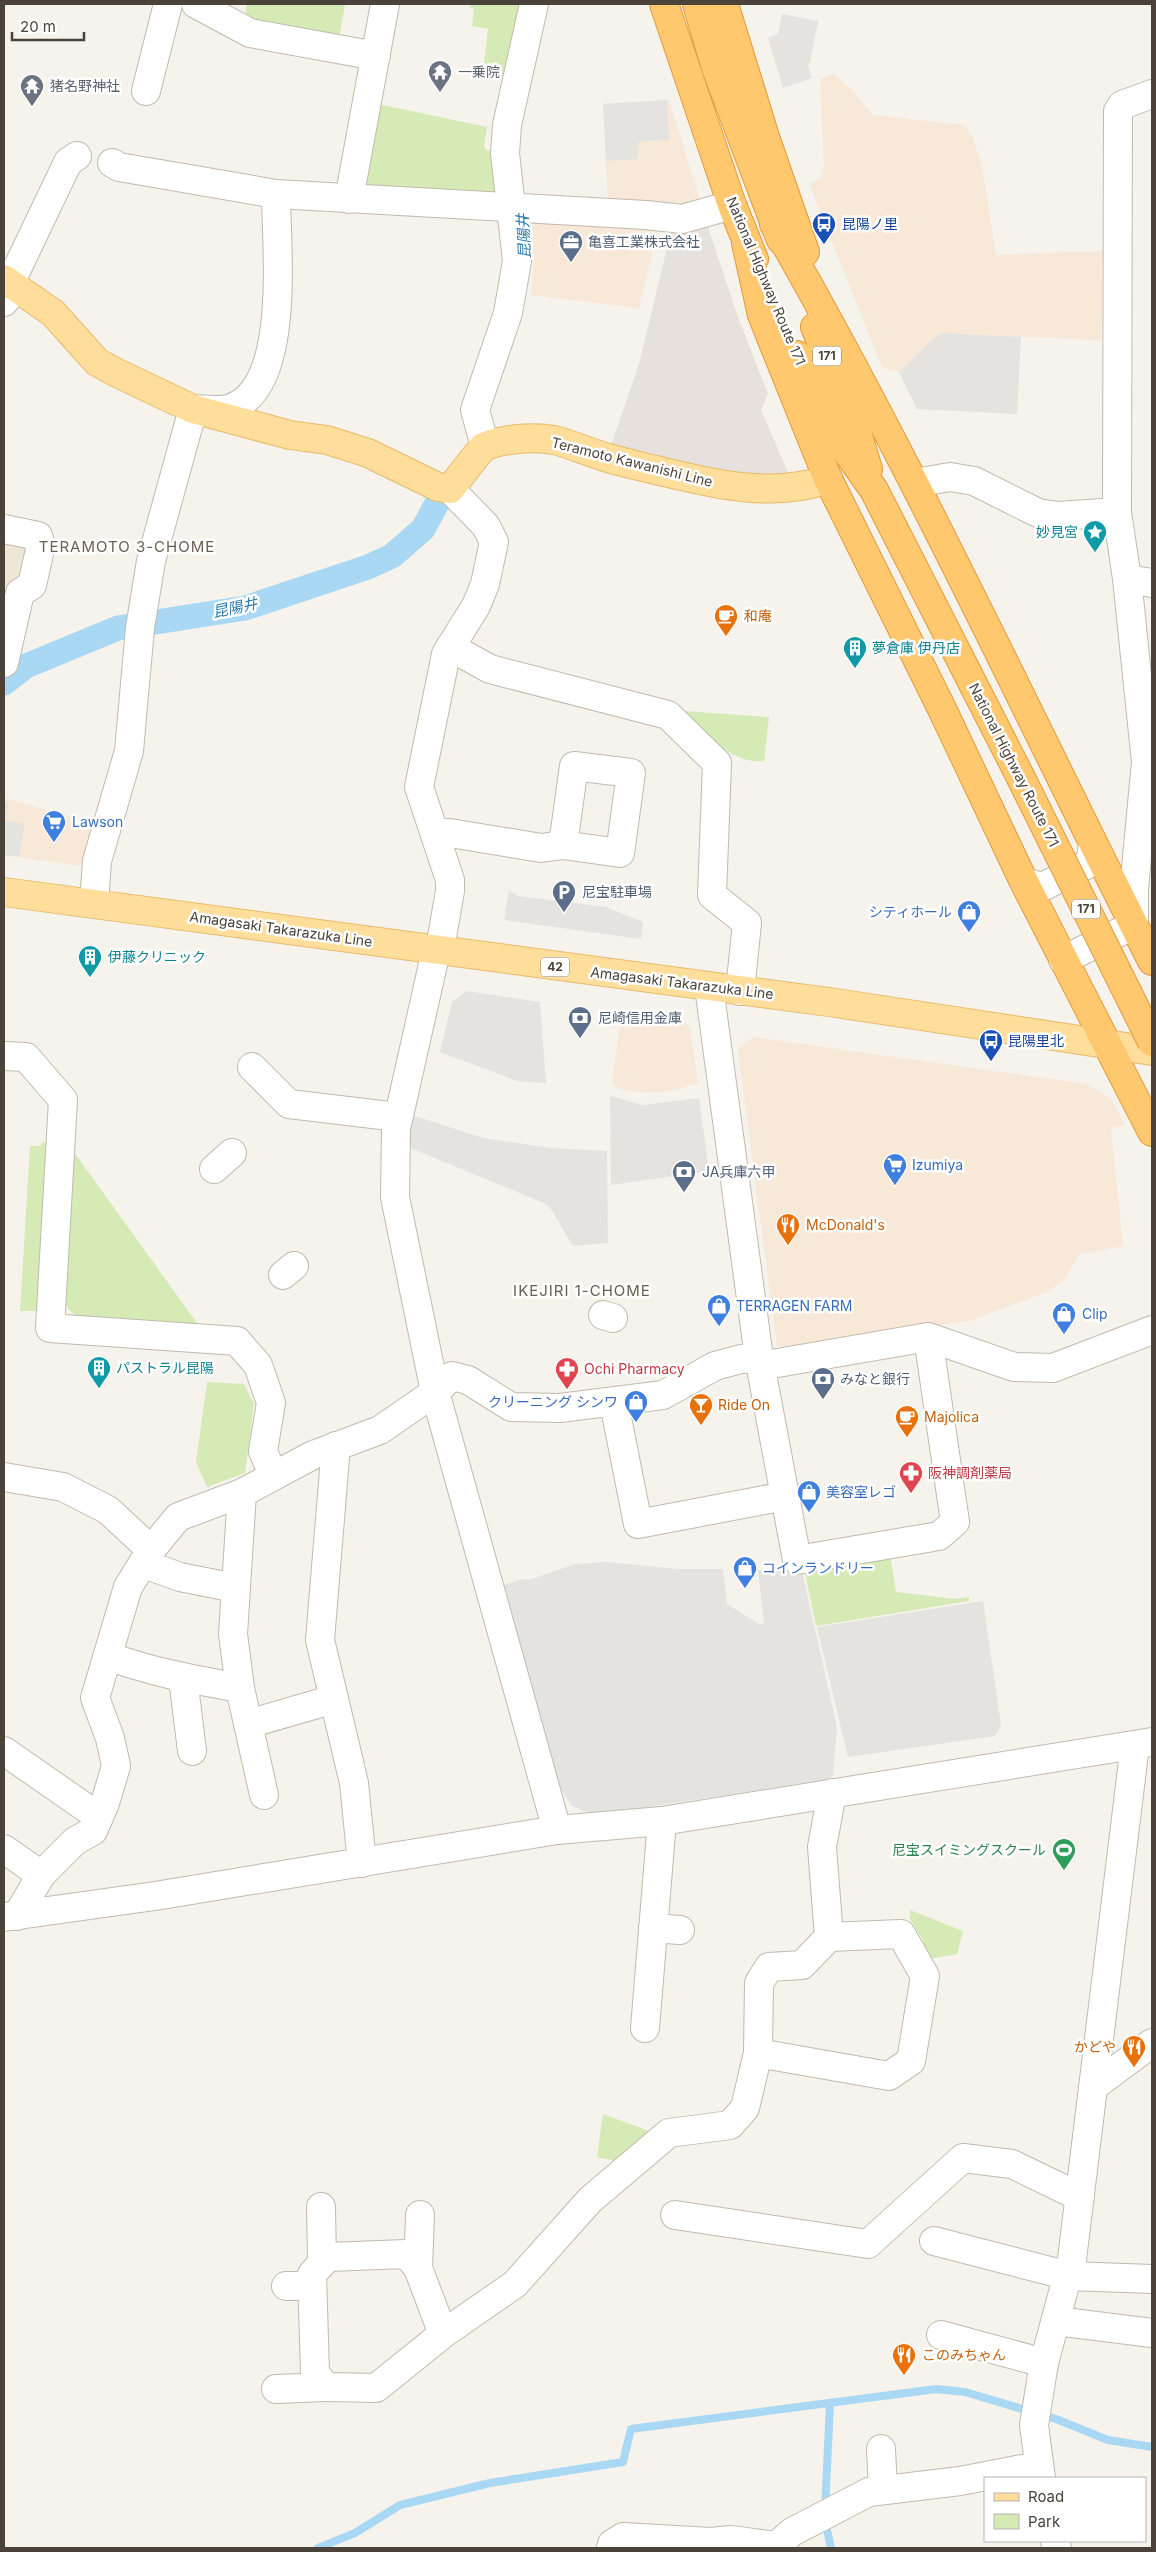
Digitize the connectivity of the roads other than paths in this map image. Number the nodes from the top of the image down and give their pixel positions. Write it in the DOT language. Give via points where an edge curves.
graph roads {
  1 [pos="168,4"];
  2 [pos="196,4"];
  3 [pos="385,4"];
  4 [pos="534,4"];
  5 [pos="664,4"];
  6 [pos="696,4"];
  7 [pos="724,4"];
  8 [pos="376,56"];
  9 [pos="146,92"];
  10 [pos="1152,94"];
  11 [pos="765,137"];
  12 [pos="77,156"];
  13 [pos="112,163"];
  14 [pos="276,194"];
  15 [pos="349,199"];
  16 [pos="732,205"];
  17 [pos="520,209"];
  18 [pos="774,224"];
  19 [pos="746,243"];
  20 [pos="804,275"];
  21 [pos="6,288"];
  22 [pos="832,345"];
  23 [pos="193,408"];
  24 [pos="481,431"];
  25 [pos="828,479"];
  26 [pos="915,483"];
  27 [pos="450,489"];
  28 [pos="874,490"];
  29 [pos="1117,512"];
  30 [pos="4,528"];
  31 [pos="1140,581"];
  32 [pos="450,647"];
  33 [pos="4,663"];
  34 [pos="436,834"];
  35 [pos="1093,844"];
  36 [pos="563,845"];
  37 [pos="1024,882"];
  38 [pos="4,892"];
  39 [pos="94,903"];
  40 [pos="1134,925"];
  41 [pos="436,950"];
  42 [pos="1063,960"];
  43 [pos="1152,962"];
  44 [pos="709,987"];
  45 [pos="740,991"];
  46 [pos="1152,1042"];
  47 [pos="1107,1044"];
  48 [pos="1152,1051"];
  49 [pos="4,1056"];
  50 [pos="252,1067"];
  51 [pos="398,1117"];
  52 [pos="1152,1132"];
  53 [pos="1152,1330"];
  54 [pos="928,1337"];
  55 [pos="760,1362"];
  56 [pos="435,1392"];
  57 [pos="614,1403"];
  58 [pos="336,1446"];
  59 [pos="273,1475"];
  60 [pos="4,1477"];
  61 [pos="242,1493"];
  62 [pos="785,1496"];
  63 [pos="148,1557"];
  64 [pos="235,1588"];
  65 [pos="108,1656"];
  66 [pos="183,1678"];
  67 [pos="240,1688"];
  68 [pos="334,1700"];
  69 [pos="248,1724"];
  70 [pos="1144,1744"];
  71 [pos="4,1751"];
  72 [pos="192,1751"];
  73 [pos="832,1793"];
  74 [pos="264,1795"];
  75 [pos="99,1817"];
  76 [pos="662,1821"];
  77 [pos="558,1830"];
  78 [pos="4,1849"];
  79 [pos="362,1863"];
  80 [pos="41,1875"];
  81 [pos="10,1917"];
  82 [pos="653,1928"];
  83 [pos="680,1930"];
  84 [pos="829,1937"];
  85 [pos="653,2016"];
  86 [pos="1152,2043"];
  87 [pos="758,2053"];
  88 [pos="1094,2087"];
  89 [pos="1080,2197"];
  90 [pos="321,2207"];
  91 [pos="420,2215"];
  92 [pos="675,2215"];
  93 [pos="934,2242"];
  94 [pos="418,2268"];
  95 [pos="1069,2276"];
  96 [pos="307,2278"];
  97 [pos="1152,2279"];
  98 [pos="1056,2321"];
  99 [pos="1152,2333"];
  100 [pos="444,2334"];
  101 [pos="942,2335"];
  102 [pos="1044,2363"];
  103 [pos="326,2387"];
  104 [pos="276,2389"];
  105 [pos="881,2450"];
  106 [pos="1039,2472"];
  107 [pos="995,2477"];
  108 [pos="984,2478"];
  109 [pos="883,2490"];
  110 [pos="612,2548"];
  1 -- 9 [label="street"];
  2 -- 8 [label="street" via="250,33"];
  3 -- 8 [label="street"];
  4 -- 17 [label="street" via="507,125 505,153"];
  5 -- 16 [label="highway, National Highway Route 171 / 171"];
  6 -- 18 [label="highway, National Highway Route 171 / 171" via="716,68"];
  7 -- 11 [label="highway"];
  8 -- 15 [label="street"];
  10 -- 29 [label="street" via="1122,105 1118,111"];
  11 -- 20 [label="highway"];
  11 -- 22 [label="highway" via="805,253"];
  12 -- 21 [label="street" via="68,162"];
  13 -- 14 [label="street" via="119,167"];
  14 -- 15 [label="street"];
  14 -- 23 [label="street" via="276,313 271,356 264,376 247,400 230,409"];
  15 -- 17 [label="street"];
  16 -- 17 [label="street" via="682,219 646,214"];
  16 -- 19 [label="highway, National Highway Route 171 / 171"];
  17 -- 24 [label="street" via="517,261 508,313 475,410"];
  18 -- 20 [label="highway"];
  18 -- 22 [label="highway, National Highway Route 171 / 171"];
  19 -- 25 [label="highway" via="762,316"];
  19 -- 28 [label="highway, National Highway Route 171 / 171" via="830,428"];
  20 -- 22 [label="highway"];
  21 -- 23 [label="main road" via="53,312 97,362"];
  22 -- 26 [label="highway"];
  22 -- 28 [label="highway, National Highway Route 171 / 171"];
  23 -- 27 [label="main road" via="290,435 327,440 368,453"];
  23 -- 39 [label="street" via="151,561 141,621 129,750 97,861"];
  24 -- 25 [label="main road, Teramoto Kawanishi Line" via="490,443 536,438 554,440 606,458 688,478 758,490 806,487"];
  24 -- 27 [label="main road"];
  25 -- 37 [label="highway"];
  26 -- 29 [label="street" via="950,478 974,481 1038,513 1058,516"];
  26 -- 35 [label="highway"];
  27 -- 32 [label="street" via="486,526 494,542 490,569 476,606"];
  28 -- 46 [label="highway, National Highway Route 171 / 171, bridge"];
  29 -- 31 [label="street"];
  30 -- 33 [label="street" via="38,536 41,545 32,585 20,593"];
  31 -- 40 [label="street" via="1146,762 1134,889"];
  32 -- 34 [label="street" via="419,787"];
  32 -- 45 [label="street" via="490,669 668,715 718,763 712,895 747,923"];
  34 -- 36 [label="street" via="450,833 541,848"];
  34 -- 41 [label="street" via="450,880 442,937"];
  35 -- 37 [label="street" via="1090,863 1042,887"];
  35 -- 40 [label="highway"];
  37 -- 42 [label="highway"];
  38 -- 39 [label="main road, Amagasaki Takarazuka Line / 42"];
  39 -- 41 [label="main road, Amagasaki Takarazuka Line / 42"];
  40 -- 42 [label="street"];
  40 -- 43 [label="highway"];
  41 -- 44 [label="main road, Amagasaki Takarazuka Line / 42"];
  41 -- 51 [label="street"];
  42 -- 47 [label="highway"];
  44 -- 45 [label="main road, Amagasaki Takarazuka Line / 42"];
  44 -- 55 [label="street"];
  45 -- 47 [label="main road, Amagasaki Takarazuka Line / 42"];
  47 -- 48 [label="main road, Amagasaki Takarazuka Line / 42"];
  47 -- 52 [label="highway"];
  49 -- 59 [label="street" via="26,1058 62,1100 50,1328 237,1341 258,1365 271,1403 263,1452"];
  50 -- 51 [label="street" via="289,1104"];
  51 -- 56 [label="street" via="395,1198"];
  53 -- 54 [label="street" via="1053,1368 1014,1367"];
  54 -- 55 [label="street"];
  54 -- 62 [label="street" via="955,1522 939,1536 797,1560"];
  55 -- 57 [label="street" via="741,1359 715,1366 663,1395"];
  55 -- 62 [label="street"];
  56 -- 57 [label="street" via="452,1376 458,1376 511,1407 560,1408"];
  56 -- 58 [label="street" via="380,1430"];
  56 -- 77 [label="street"];
  57 -- 62 [label="street" via="638,1524"];
  58 -- 59 [label="street"];
  58 -- 68 [label="street" via="320,1640"];
  59 -- 61 [label="street"];
  60 -- 63 [label="street" via="63,1487 108,1510"];
  61 -- 63 [label="street" via="178,1518"];
  61 -- 64 [label="street"];
  63 -- 64 [label="street" via="180,1577"];
  63 -- 65 [label="street" via="128,1586"];
  64 -- 67 [label="street" via="233,1634"];
  65 -- 66 [label="street"];
  65 -- 75 [label="street" via="96,1698 116,1766"];
  66 -- 67 [label="street"];
  66 -- 72 [label="street"];
  67 -- 69 [label="street"];
  68 -- 69 [label="street"];
  68 -- 79 [label="street" via="354,1783"];
  69 -- 74 [label="street"];
  70 -- 73 [label="street"];
  70 -- 88 [label="street"];
  71 -- 75 [label="street"];
  73 -- 76 [label="street"];
  73 -- 84 [label="street" via="822,1847"];
  75 -- 80 [label="street" via="92,1832 75,1841"];
  76 -- 77 [label="street"];
  76 -- 82 [label="street"];
  77 -- 79 [label="street"];
  78 -- 80 [label="street"];
  79 -- 81 [label="street"];
  80 -- 81 [label="street"];
  82 -- 83 [label="street"];
  82 -- 85 [label="street"];
  84 -- 87 [label="street" via="802,1964 769,1967 759,1983"];
  84 -- 87 [label="street" via="901,1934 925,1976 911,2061 889,2076"];
  86 -- 88 [label="street"];
  87 -- 100 [label="street" via="745,2108 730,2125 669,2133 590,2200 516,2284"];
  88 -- 89 [label="street"];
  89 -- 92 [label="street" via="1012,2164 963,2158 868,2244"];
  89 -- 95 [label="street"];
  90 -- 96 [label="street"];
  91 -- 94 [label="street"];
  93 -- 95 [label="street"];
  94 -- 96 [label="street" via="406,2254 328,2257"];
  94 -- 100 [label="street"];
  95 -- 97 [label="street"];
  95 -- 98 [label="street"];
  96 -- 103 [label="street" via="315,2373"];
  98 -- 99 [label="street"];
  98 -- 102 [label="street"];
  100 -- 103 [label="street" via="376,2388"];
  101 -- 102 [label="street"];
  102 -- 106 [label="street" via="1034,2425"];
  103 -- 104 [label="street"];
  105 -- 109 [label="street"];
  106 -- 107 [label="street"];
  108 -- 109 [label="street"];
  109 -- 110 [label="street" via="869,2492 838,2507 792,2532 776,2546 731,2540 712,2542 623,2537 612,2544"];
}
